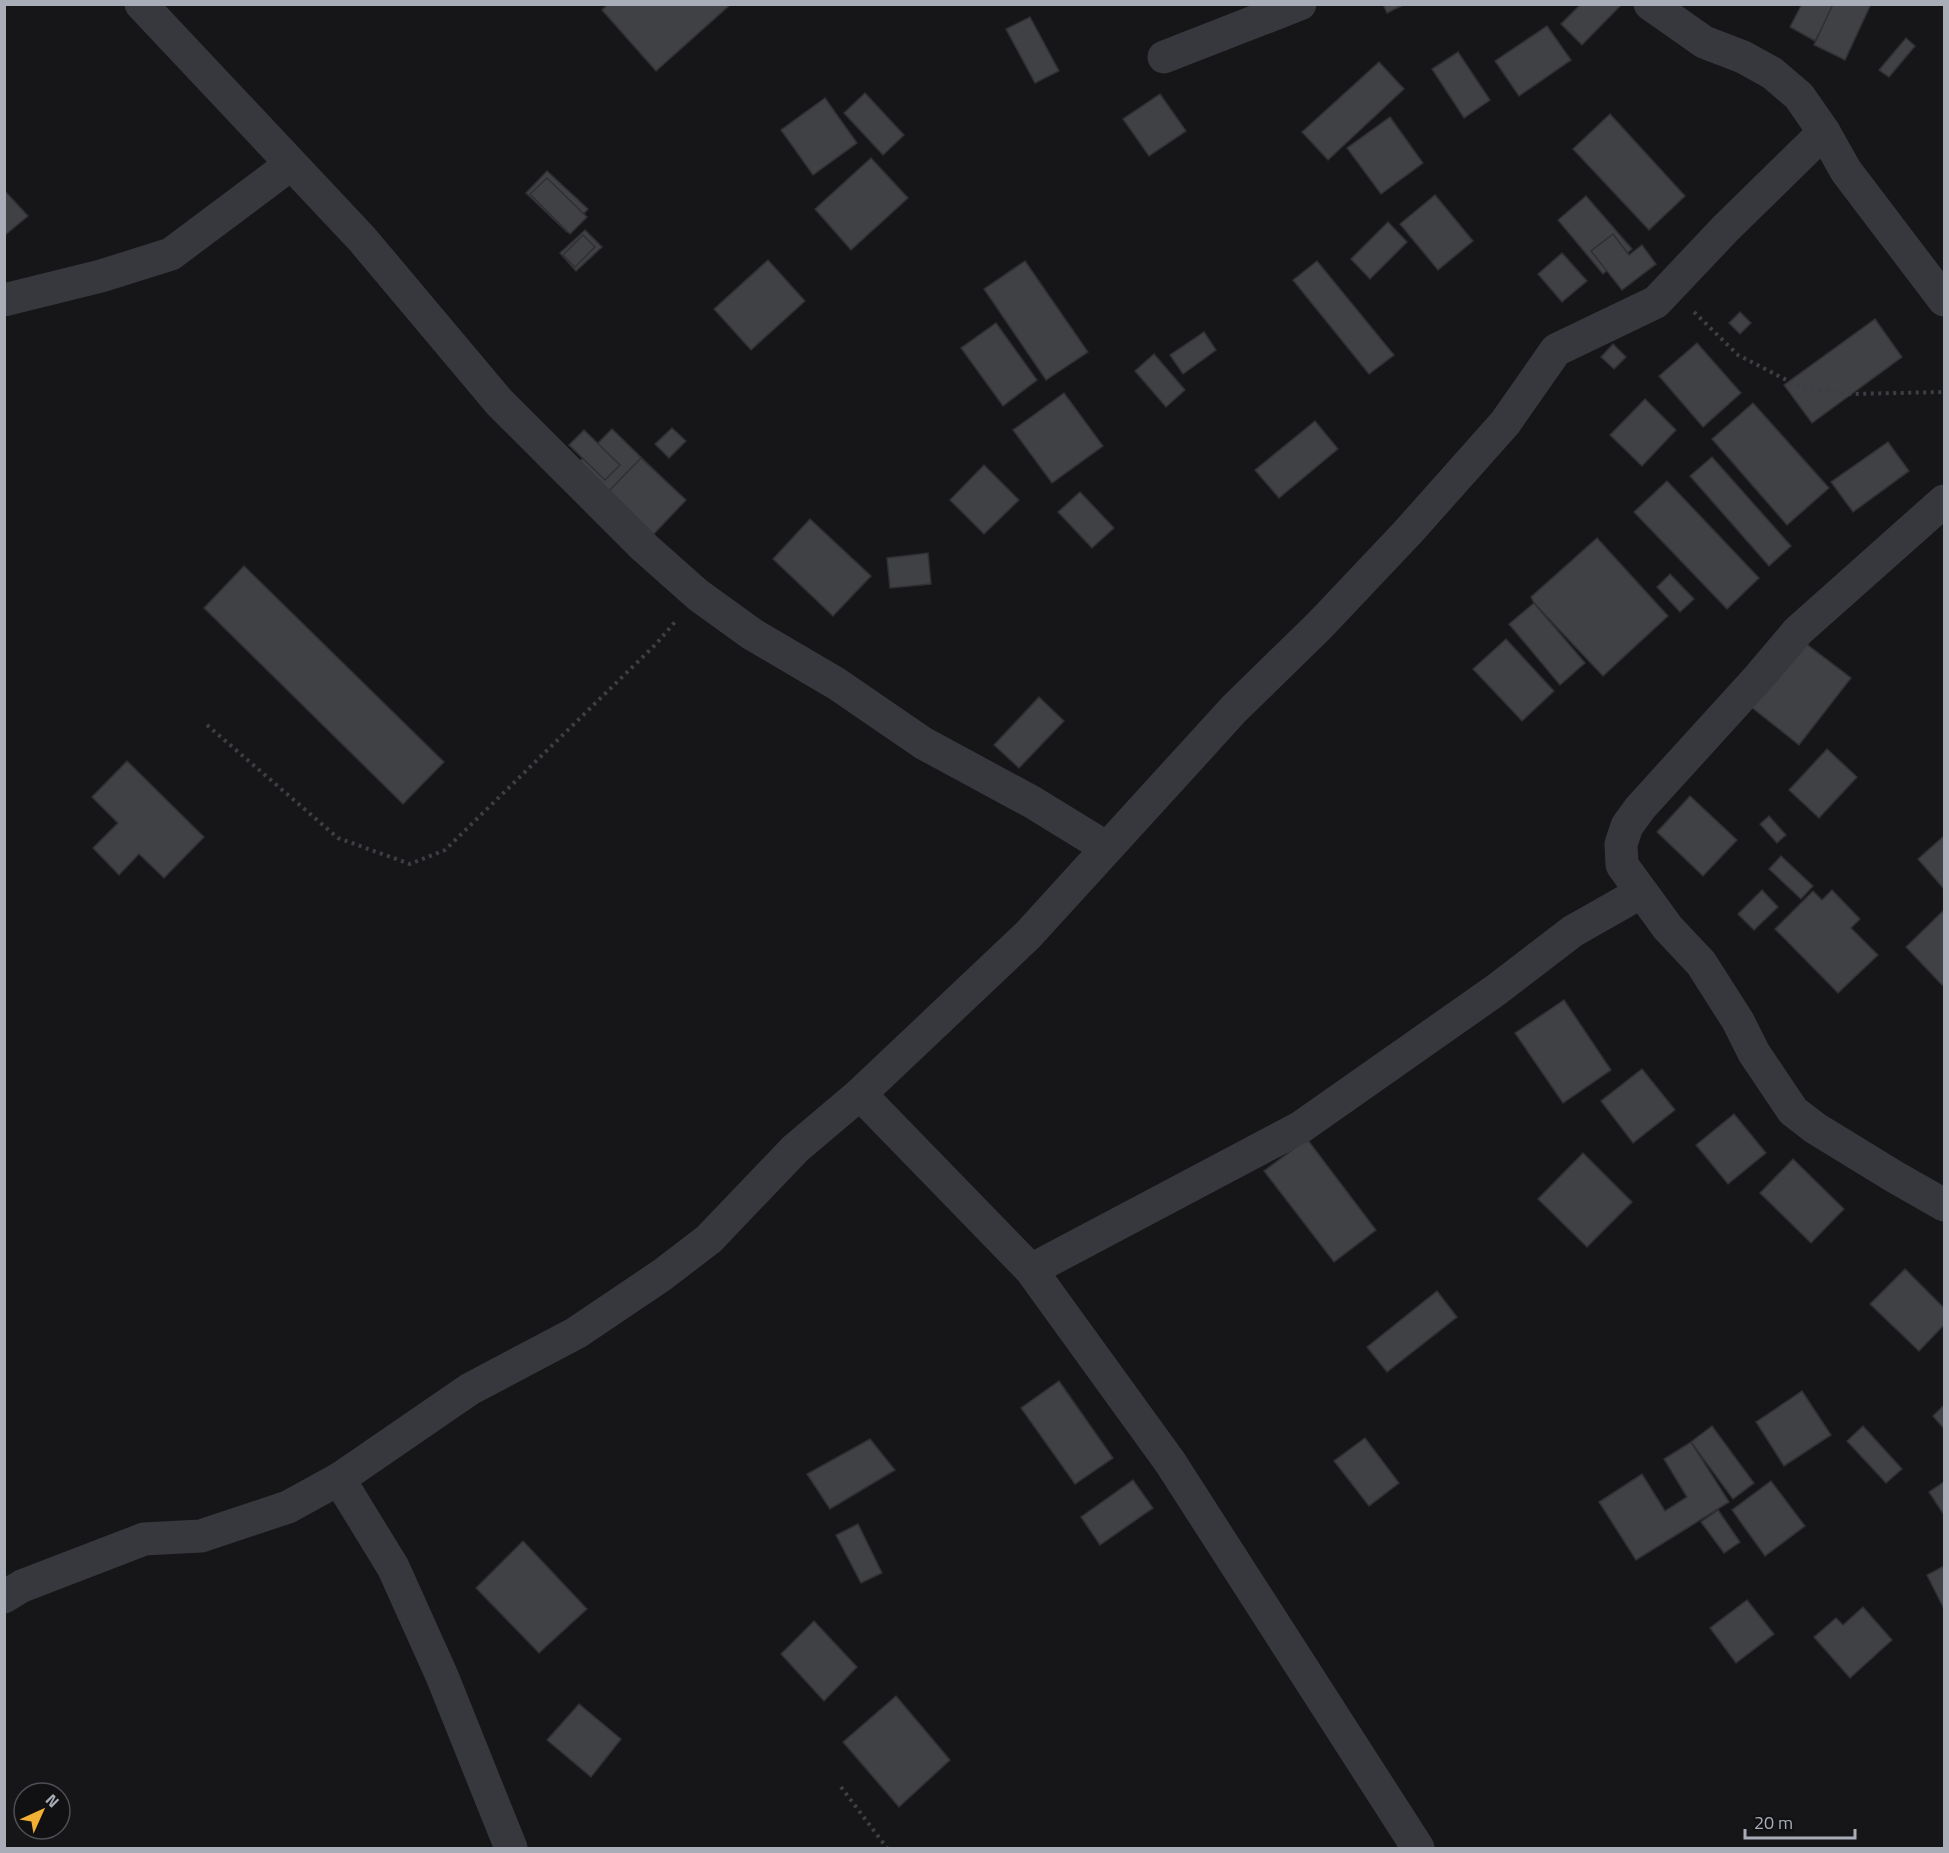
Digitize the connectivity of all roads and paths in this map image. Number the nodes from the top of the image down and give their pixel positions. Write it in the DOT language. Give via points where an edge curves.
graph roads {
  1 [pos="141,4"];
  2 [pos="1300,4"];
  3 [pos="1650,4"];
  4 [pos="1164,57"];
  5 [pos="1824,132"];
  6 [pos="291,164"];
  7 [pos="1670,288"];
  8 [pos="4,300"];
  9 [pos="1944,300"];
  10 [pos="1944,392"];
  11 [pos="1944,501"];
  12 [pos="698,595"];
  13 [pos="207,725"];
  14 [pos="1107,848"];
  15 [pos="1640,893"];
  16 [pos="860,1094"];
  17 [pos="1944,1205"];
  18 [pos="1031,1270"];
  19 [pos="339,1479"];
  20 [pos="4,1597"];
  21 [pos="841,1787"];
  22 [pos="511,1848"];
  23 [pos="887,1848"];
  24 [pos="1418,1848"];
  1 -- 6 [label="street"];
  2 -- 4 [label="street"];
  3 -- 5 [label="street" via="1704,42 1772,73 1799,96"];
  5 -- 7 [label="street"];
  5 -- 9 [label="street" via="1846,171"];
  6 -- 8 [label="street" via="171,254"];
  6 -- 12 [label="street" via="362,239 499,402 644,547"];
  7 -- 10 [label="path" via="1738,354 1800,387 1852,394"];
  7 -- 14 [label="street" via="1656,302 1556,350 1505,423 1408,532 1234,709"];
  11 -- 15 [label="street" via="1798,631 1640,808 1627,826 1621,844 1622,865"];
  12 -- 13 [label="path" via="656,644 445,850 411,864 338,837"];
  12 -- 14 [label="street" via="923,743"];
  14 -- 16 [label="street" via="1028,935"];
  15 -- 17 [label="street" via="1701,963 1793,1111"];
  15 -- 18 [label="street" via="1573,931 1301,1127"];
  16 -- 18 [label="street"];
  16 -- 19 [label="street" via="795,1149 709,1239 662,1275 576,1333 470,1389"];
  18 -- 24 [label="street" via="1170,1462"];
  19 -- 20 [label="street" via="288,1507 201,1536 144,1539 22,1586"];
  19 -- 22 [label="street" via="393,1567"];
  21 -- 23 [label="path"];
}
